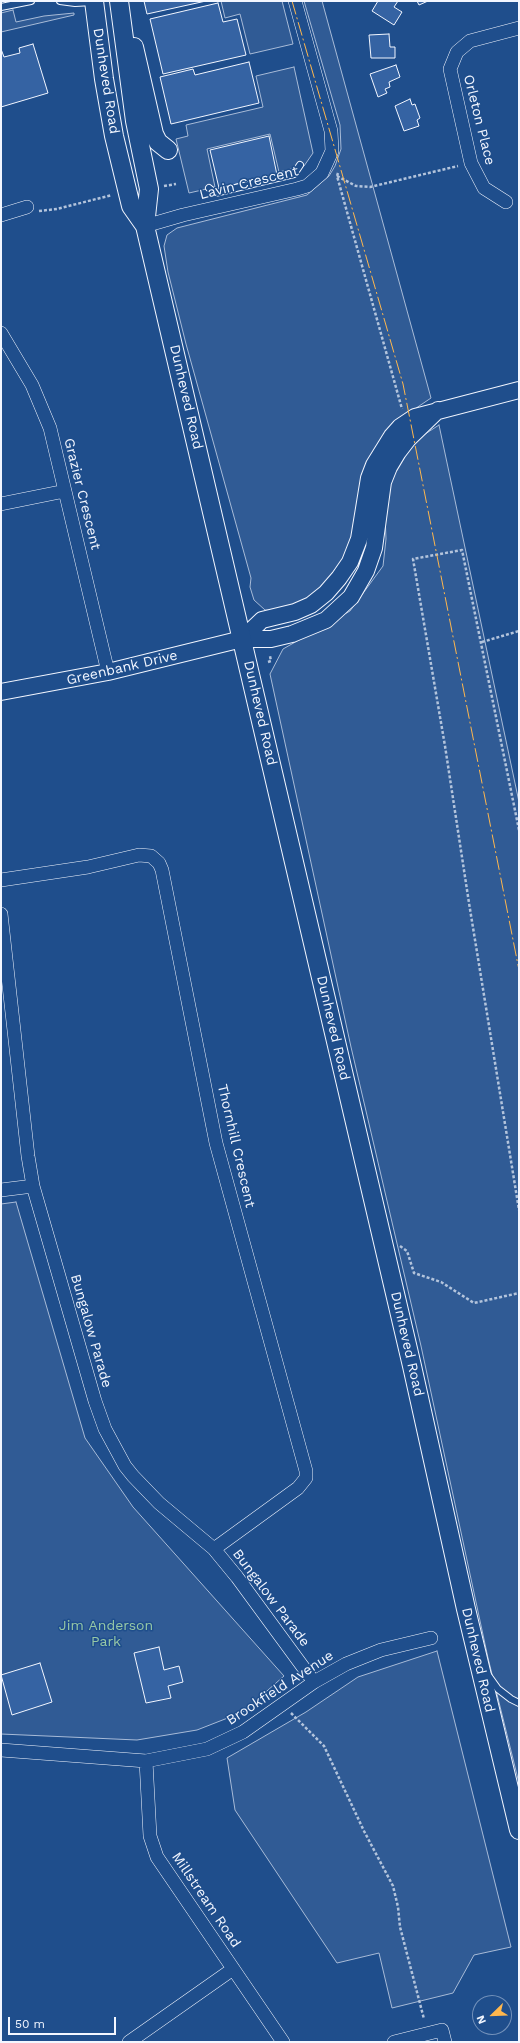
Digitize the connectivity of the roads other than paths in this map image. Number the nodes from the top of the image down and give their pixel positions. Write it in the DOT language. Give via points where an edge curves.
graph roads {
  1 [pos="31,1"];
  2 [pos="60,1"];
  3 [pos="94,1"];
  4 [pos="295,1"];
  5 [pos="120,2"];
  6 [pos="15,3"];
  7 [pos="1,7"];
  8 [pos="519,28"];
  9 [pos="300,165"];
  10 [pos="154,188"];
  11 [pos="209,188"];
  12 [pos="506,202"];
  13 [pos="28,207"];
  14 [pos="1,215"];
  15 [pos="145,226"];
  16 [pos="1,333"];
  17 [pos="519,390"];
  18 [pos="438,410"];
  19 [pos="65,491"];
  20 [pos="1,504"];
  21 [pos="242,639"];
  22 [pos="108,672"];
  23 [pos="1,692"];
  24 [pos="1,880"];
  25 [pos="1,914"];
  26 [pos="33,1186"];
  27 [pos="1,1190"];
  28 [pos="214,1549"];
  29 [pos="432,1638"];
  30 [pos="479,1663"];
  31 [pos="314,1682"];
  32 [pos="519,1703"];
  33 [pos="1,1750"];
  34 [pos="146,1761"];
  35 [pos="519,1830"];
  36 [pos="233,1969"];
  37 [pos="129,2042"];
  38 [pos="283,2042"];
  39 [pos="394,2042"];
  40 [pos="445,2042"];
  1 -- 6 [label="lane"];
  2 -- 3 [label="lane"];
  3 -- 15 [label="main road, Dunheved Road" via="114,136 131,206"];
  4 -- 15 [label="street, Lavin Crescent" via="331,131 332,151 326,167 316,180 297,189"];
  5 -- 10 [label="main road, Dunheved Road" via="132,99"];
  5 -- 10 [label="main road" via="137,56 154,134 158,142 168,150 154,163"];
  6 -- 7 [label="lane"];
  8 -- 12 [label="street, Orleton Place" via="470,41 457,52 450,69 471,163 484,188"];
  9 -- 11 [label="lane" via="294,174 215,193"];
  10 -- 15 [label="main road, Dunheved Road"];
  13 -- 14 [label="street"];
  15 -- 21 [label="main road, Dunheved Road"];
  16 -- 19 [label="street, Grazier Crescent" via="32,385 46,416"];
  17 -- 18 [label="street"];
  18 -- 21 [label="street" via="407,421 379,454 369,478 355,551 333,585 319,599 303,609 262,620"];
  18 -- 21 [label="street" via="408,440 389,467 383,482 371,559 351,597 334,614 316,624 271,640"];
  19 -- 20 [label="street"];
  19 -- 22 [label="street, Grazier Crescent"];
  21 -- 22 [label="street, Greenbank Drive"];
  21 -- 30 [label="main road, Dunheved Road"];
  22 -- 23 [label="street, Greenbank Drive"];
  24 -- 28 [label="street, Thornhill Crescent" via="88,867 138,855 151,856 162,870 218,1149 306,1471 306,1478 298,1488"];
  25 -- 26 [label="street, Bungalow Parade"];
  26 -- 27 [label="street"];
  26 -- 28 [label="street, Bungalow Parade" via="95,1401 109,1439 125,1466 143,1487"];
  28 -- 31 [label="street, Bungalow Parade"];
  29 -- 31 [label="street, Brookfield Avenue" via="366,1655"];
  30 -- 32 [label="lane" via="498,1689"];
  30 -- 35 [label="main road, Dunheved Road"];
  31 -- 34 [label="street, Brookfield Avenue" via="253,1726 231,1738 207,1749"];
  33 -- 34 [label="street, Brookfield Avenue"];
  34 -- 36 [label="street, Millstream Road" via="148,1826 153,1847"];
  36 -- 37 [label="street"];
  36 -- 38 [label="street, Millstream Road"];
  39 -- 40 [label="street" via="442,2030"];
}
